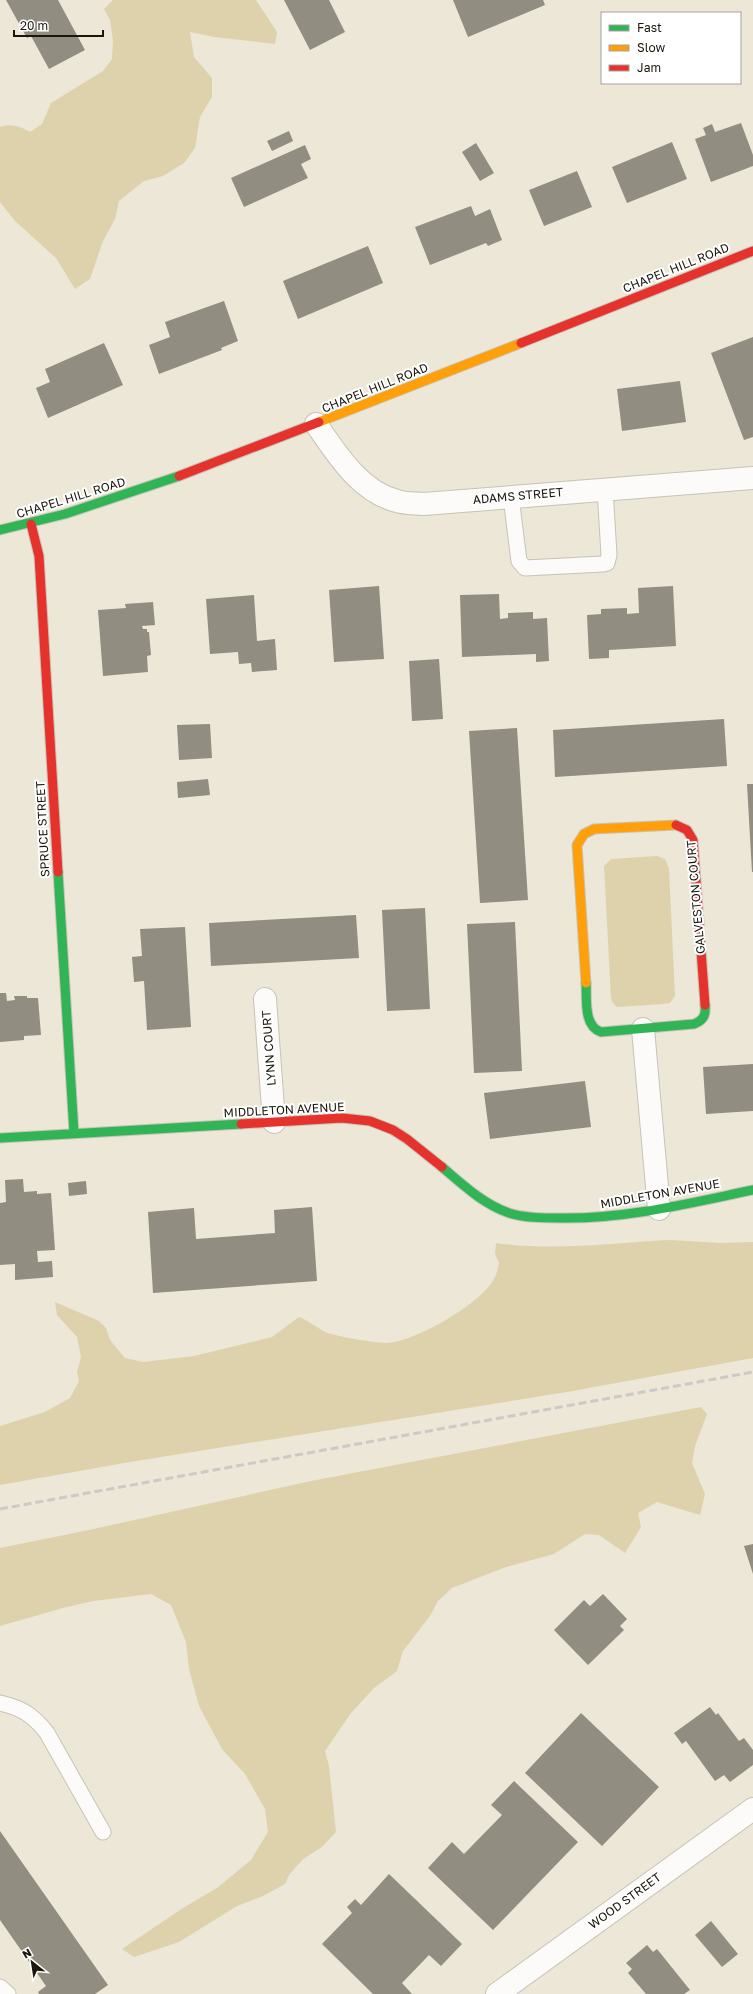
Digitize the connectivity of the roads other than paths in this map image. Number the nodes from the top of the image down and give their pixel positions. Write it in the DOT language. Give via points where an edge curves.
graph roads {
  1 [pos="753,251"];
  2 [pos="316,424"];
  3 [pos="753,478"];
  4 [pos="605,489"];
  5 [pos="511,497"];
  6 [pos="31,524"];
  7 [pos="0,530"];
  8 [pos="265,999"];
  9 [pos="644,1029"];
  10 [pos="274,1122"];
  11 [pos="74,1133"];
  12 [pos="0,1138"];
  13 [pos="753,1190"];
  14 [pos="659,1209"];
  15 [pos="0,1703"];
  16 [pos="753,1809"];
  17 [pos="103,1832"];
  18 [pos="0,1987"];
  19 [pos="8,1994"];
  20 [pos="498,1994"];
  1 -- 2 [label="street, CHAPEL HILL ROAD"];
  2 -- 5 [label="street, ADAMS STREET" via="347,468 377,492 397,501 424,504"];
  2 -- 6 [label="street, CHAPEL HILL ROAD" via="125,495"];
  3 -- 4 [label="street, ADAMS STREET"];
  4 -- 5 [label="street, ADAMS STREET"];
  4 -- 5 [label="lane" via="609,559 603,564 529,569 522,565 519,561"];
  6 -- 7 [label="street, CHAPEL HILL ROAD"];
  6 -- 11 [label="street, SPRUCE STREET" via="39,556"];
  8 -- 10 [label="street, LYNN COURT"];
  9 -- 9 [label="street, GALVESTON COURT" via="694,1024 701,1021 706,1013 693,840 690,833 681,826 594,829 584,834 577,845 590,1022 595,1031 601,1032"];
  9 -- 14 [label="street"];
  10 -- 11 [label="street, MIDDLETON AVENUE"];
  10 -- 14 [label="street, MIDDLETON AVENUE" via="342,1118 377,1123 426,1153 486,1203 519,1215 592,1218"];
  11 -- 12 [label="street, MIDDLETON AVENUE"];
  13 -- 14 [label="street, MIDDLETON AVENUE"];
  15 -- 17 [label="lane" via="28,1713 38,1722"];
  16 -- 20 [label="street, WOOD STREET"];
  18 -- 19 [label="lane"];
}
